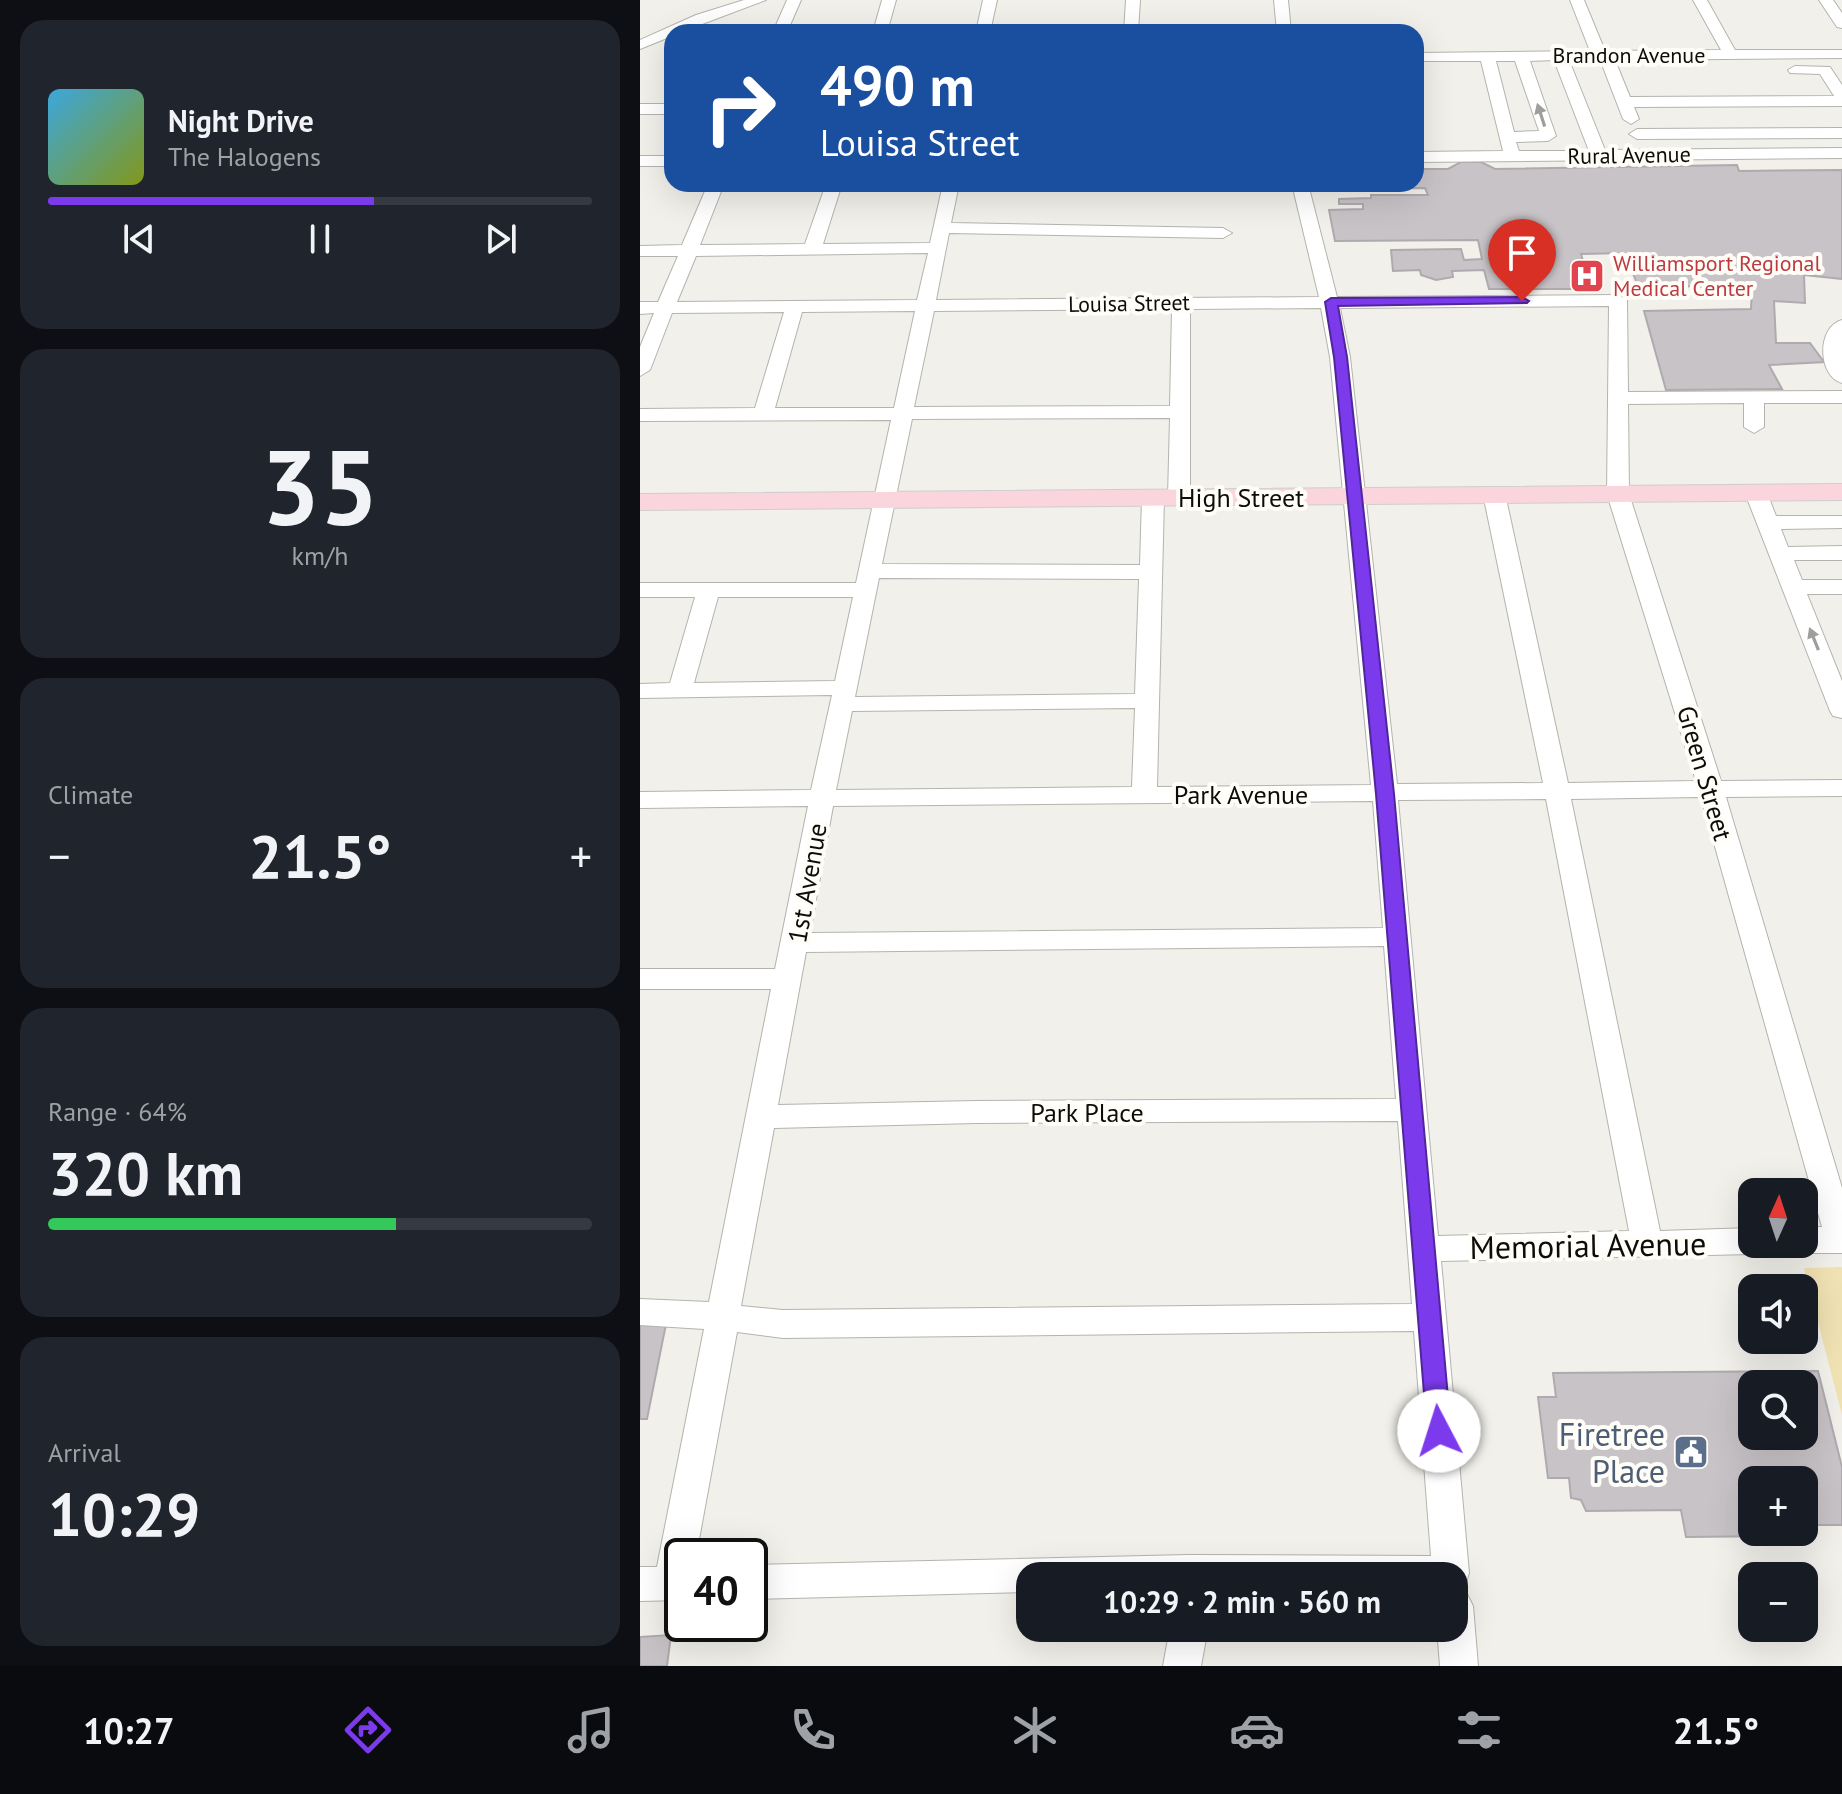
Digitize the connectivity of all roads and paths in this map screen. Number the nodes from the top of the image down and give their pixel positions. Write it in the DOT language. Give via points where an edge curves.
graph roads {
  1 [pos="759,0"];
  2 [pos="794,0"];
  3 [pos="889,0"];
  4 [pos="990,0"];
  5 [pos="1133,0"];
  6 [pos="1281,0"];
  7 [pos="1577,0"];
  8 [pos="1700,0"];
  9 [pos="1826,0"];
  10 [pos="687,24"];
  11 [pos="784,24"];
  12 [pos="882,24"];
  13 [pos="985,24"];
  14 [pos="1132,24"];
  15 [pos="1283,24"];
  16 [pos="1842,24"];
  17 [pos="664,34"];
  18 [pos="640,45"];
  19 [pos="1730,54"];
  20 [pos="1842,54"];
  21 [pos="1599,55"];
  22 [pos="1487,56"];
  23 [pos="1521,56"];
  24 [pos="1560,56"];
  25 [pos="1424,57"];
  26 [pos="1618,87"];
  27 [pos="1839,94"];
  28 [pos="640,109"];
  29 [pos="664,109"];
  30 [pos="1842,117"];
  31 [pos="1634,126"];
  32 [pos="1842,133"];
  33 [pos="1507,137"];
  34 [pos="1842,153"];
  35 [pos="1599,155"];
  36 [pos="1646,155"];
  37 [pos="1512,156"];
  38 [pos="1424,157"];
  39 [pos="640,161"];
  40 [pos="664,161"];
  41 [pos="712,192"];
  42 [pos="831,192"];
  43 [pos="949,192"];
  44 [pos="1302,192"];
  45 [pos="1223,233"];
  46 [pos="939,238"];
  47 [pos="687,250"];
  48 [pos="812,250"];
  49 [pos="640,251"];
  50 [pos="1618,300"];
  51 [pos="1181,302"];
  52 [pos="1331,302"];
  53 [pos="927,305"];
  54 [pos="795,306"];
  55 [pos="640,308"];
  56 [pos="665,308"];
  57 [pos="1842,326"];
  58 [pos="640,370"];
  59 [pos="1842,377"];
  60 [pos="1842,397"];
  61 [pos="1618,398"];
  62 [pos="1754,398"];
  63 [pos="1181,412"];
  64 [pos="904,413"];
  65 [pos="640,415"];
  66 [pos="763,415"];
  67 [pos="1754,427"];
  68 [pos="1842,492"];
  69 [pos="1756,493"];
  70 [pos="1494,494"];
  71 [pos="1618,494"];
  72 [pos="1166,497"];
  73 [pos="1354,498"];
  74 [pos="887,499"];
  75 [pos="640,502"];
  76 [pos="1842,522"];
  77 [pos="1769,523"];
  78 [pos="1842,553"];
  79 [pos="1780,554"];
  80 [pos="1151,572"];
  81 [pos="868,581"];
  82 [pos="1793,587"];
  83 [pos="1842,587"];
  84 [pos="709,589"];
  85 [pos="640,590"];
  86 [pos="680,690"];
  87 [pos="640,691"];
  88 [pos="843,696"];
  89 [pos="1147,701"];
  90 [pos="1842,711"];
  91 [pos="1842,788"];
  92 [pos="1709,790"];
  93 [pos="1555,792"];
  94 [pos="1144,794"];
  95 [pos="1385,794"];
  96 [pos="822,798"];
  97 [pos="640,800"];
  98 [pos="1397,937"];
  99 [pos="796,943"];
  100 [pos="640,979"];
  101 [pos="789,979"];
  102 [pos="1412,1110"];
  103 [pos="763,1117"];
  104 [pos="1818,1240"];
  105 [pos="1841,1240"];
  106 [pos="1738,1241"];
  107 [pos="1647,1243"];
  108 [pos="1423,1249"];
  109 [pos="640,1312"];
  110 [pos="1429,1317"];
  111 [pos="722,1319"];
  112 [pos="675,1538"];
  113 [pos="1450,1562"];
  114 [pos="1016,1577"];
  115 [pos="768,1582"];
  116 [pos="1186,1642"];
  117 [pos="1457,1642"];
  118 [pos="1182,1666"];
  119 [pos="1459,1666"];
  1 -- 10 [label="street"];
  2 -- 11 [label="street"];
  3 -- 12 [label="street"];
  4 -- 13 [label="street"];
  5 -- 14 [label="street"];
  6 -- 15 [label="street"];
  7 -- 21 [label="street"];
  8 -- 19 [label="street"];
  9 -- 16 [label="street"];
  17 -- 18 [label="street"];
  19 -- 20 [label="street, Brandon Avenue"];
  19 -- 21 [label="street, Brandon Avenue"];
  21 -- 24 [label="street, Brandon Avenue"];
  21 -- 26 [label="street" via="1607,59"];
  22 -- 23 [label="street, Brandon Avenue"];
  22 -- 25 [label="street, Brandon Avenue"];
  22 -- 33 [label="street"];
  23 -- 24 [label="street, Brandon Avenue"];
  33 -- 23 [label="street, one-way" via="1548,136"];
  24 -- 35 [label="street"];
  26 -- 27 [label="street"];
  26 -- 27 [label="street" via="1825,70"];
  26 -- 31 [label="street"];
  28 -- 29 [label="street"];
  30 -- 31 [label="street"];
  31 -- 32 [label="street"];
  31 -- 36 [label="street"];
  33 -- 37 [label="street"];
  34 -- 36 [label="street, Rural Avenue"];
  35 -- 36 [label="street, Rural Avenue"];
  35 -- 37 [label="street, Rural Avenue"];
  37 -- 38 [label="street, Rural Avenue"];
  39 -- 40 [label="street"];
  41 -- 47 [label="street"];
  42 -- 48 [label="street"];
  43 -- 46 [label="street, 1st Avenue"];
  44 -- 52 [label="street"];
  45 -- 46 [label="street"];
  46 -- 48 [label="street"];
  46 -- 53 [label="street, 1st Avenue"];
  47 -- 48 [label="street"];
  47 -- 49 [label="street"];
  47 -- 56 [label="street"];
  50 -- 52 [label="street, Louisa Street"];
  50 -- 61 [label="street, Green Street"];
  51 -- 52 [label="street, Louisa Street"];
  51 -- 53 [label="street, Louisa Street"];
  51 -- 63 [label="street"];
  52 -- 73 [label="street"];
  53 -- 54 [label="street, Louisa Street"];
  53 -- 64 [label="street, 1st Avenue"];
  54 -- 56 [label="street, Louisa Street"];
  54 -- 66 [label="street"];
  55 -- 56 [label="street, Louisa Street"];
  56 -- 58 [label="street"];
  57 -- 59 [label="street" via="1834,335 1832,354"];
  60 -- 62 [label="street"];
  61 -- 62 [label="street"];
  61 -- 71 [label="street, Green Street"];
  62 -- 67 [label="street"];
  63 -- 64 [label="street"];
  63 -- 72 [label="street"];
  64 -- 66 [label="street"];
  64 -- 74 [label="street, 1st Avenue"];
  65 -- 66 [label="street"];
  68 -- 69 [label="main road, High Street"];
  69 -- 71 [label="main road, High Street"];
  69 -- 77 [label="street"];
  70 -- 71 [label="main road, High Street"];
  70 -- 73 [label="main road, High Street"];
  70 -- 93 [label="street"];
  71 -- 92 [label="street, Green Street"];
  72 -- 73 [label="main road, High Street"];
  72 -- 74 [label="main road, High Street"];
  72 -- 80 [label="street"];
  73 -- 95 [label="street"];
  74 -- 75 [label="main road, High Street"];
  74 -- 81 [label="street, 1st Avenue"];
  76 -- 77 [label="street"];
  77 -- 79 [label="street"];
  78 -- 79 [label="street"];
  79 -- 82 [label="street"];
  80 -- 81 [label="street"];
  80 -- 89 [label="street"];
  81 -- 84 [label="street"];
  81 -- 88 [label="street, 1st Avenue"];
  82 -- 83 [label="street"];
  90 -- 82 [label="street, one-way"];
  84 -- 85 [label="street"];
  84 -- 86 [label="street"];
  86 -- 87 [label="street"];
  86 -- 88 [label="street"];
  88 -- 89 [label="street"];
  88 -- 96 [label="street, 1st Avenue"];
  89 -- 94 [label="street"];
  91 -- 92 [label="street, Park Avenue"];
  92 -- 93 [label="street, Park Avenue"];
  92 -- 105 [label="street, Green Street"];
  93 -- 95 [label="street, Park Avenue"];
  93 -- 107 [label="street"];
  94 -- 95 [label="street, Park Avenue"];
  94 -- 96 [label="street, Park Avenue"];
  95 -- 98 [label="street"];
  96 -- 97 [label="street, Park Avenue"];
  96 -- 99 [label="street, 1st Avenue"];
  98 -- 99 [label="street"];
  98 -- 102 [label="street"];
  99 -- 101 [label="street, 1st Avenue"];
  100 -- 101 [label="street"];
  101 -- 103 [label="street, 1st Avenue"];
  102 -- 103 [label="street, Park Place"];
  102 -- 108 [label="street"];
  103 -- 111 [label="street, 1st Avenue"];
  104 -- 105 [label="street"];
  106 -- 107 [label="street, Memorial Avenue"];
  107 -- 108 [label="street, Memorial Avenue"];
  108 -- 110 [label="street"];
  109 -- 111 [label="street"];
  110 -- 111 [label="street" via="783,1324"];
  110 -- 113 [label="street"];
  111 -- 112 [label="street, 1st Avenue"];
  114 -- 115 [label="street"];
  116 -- 118 [label="street"];
  117 -- 119 [label="street"];
}
